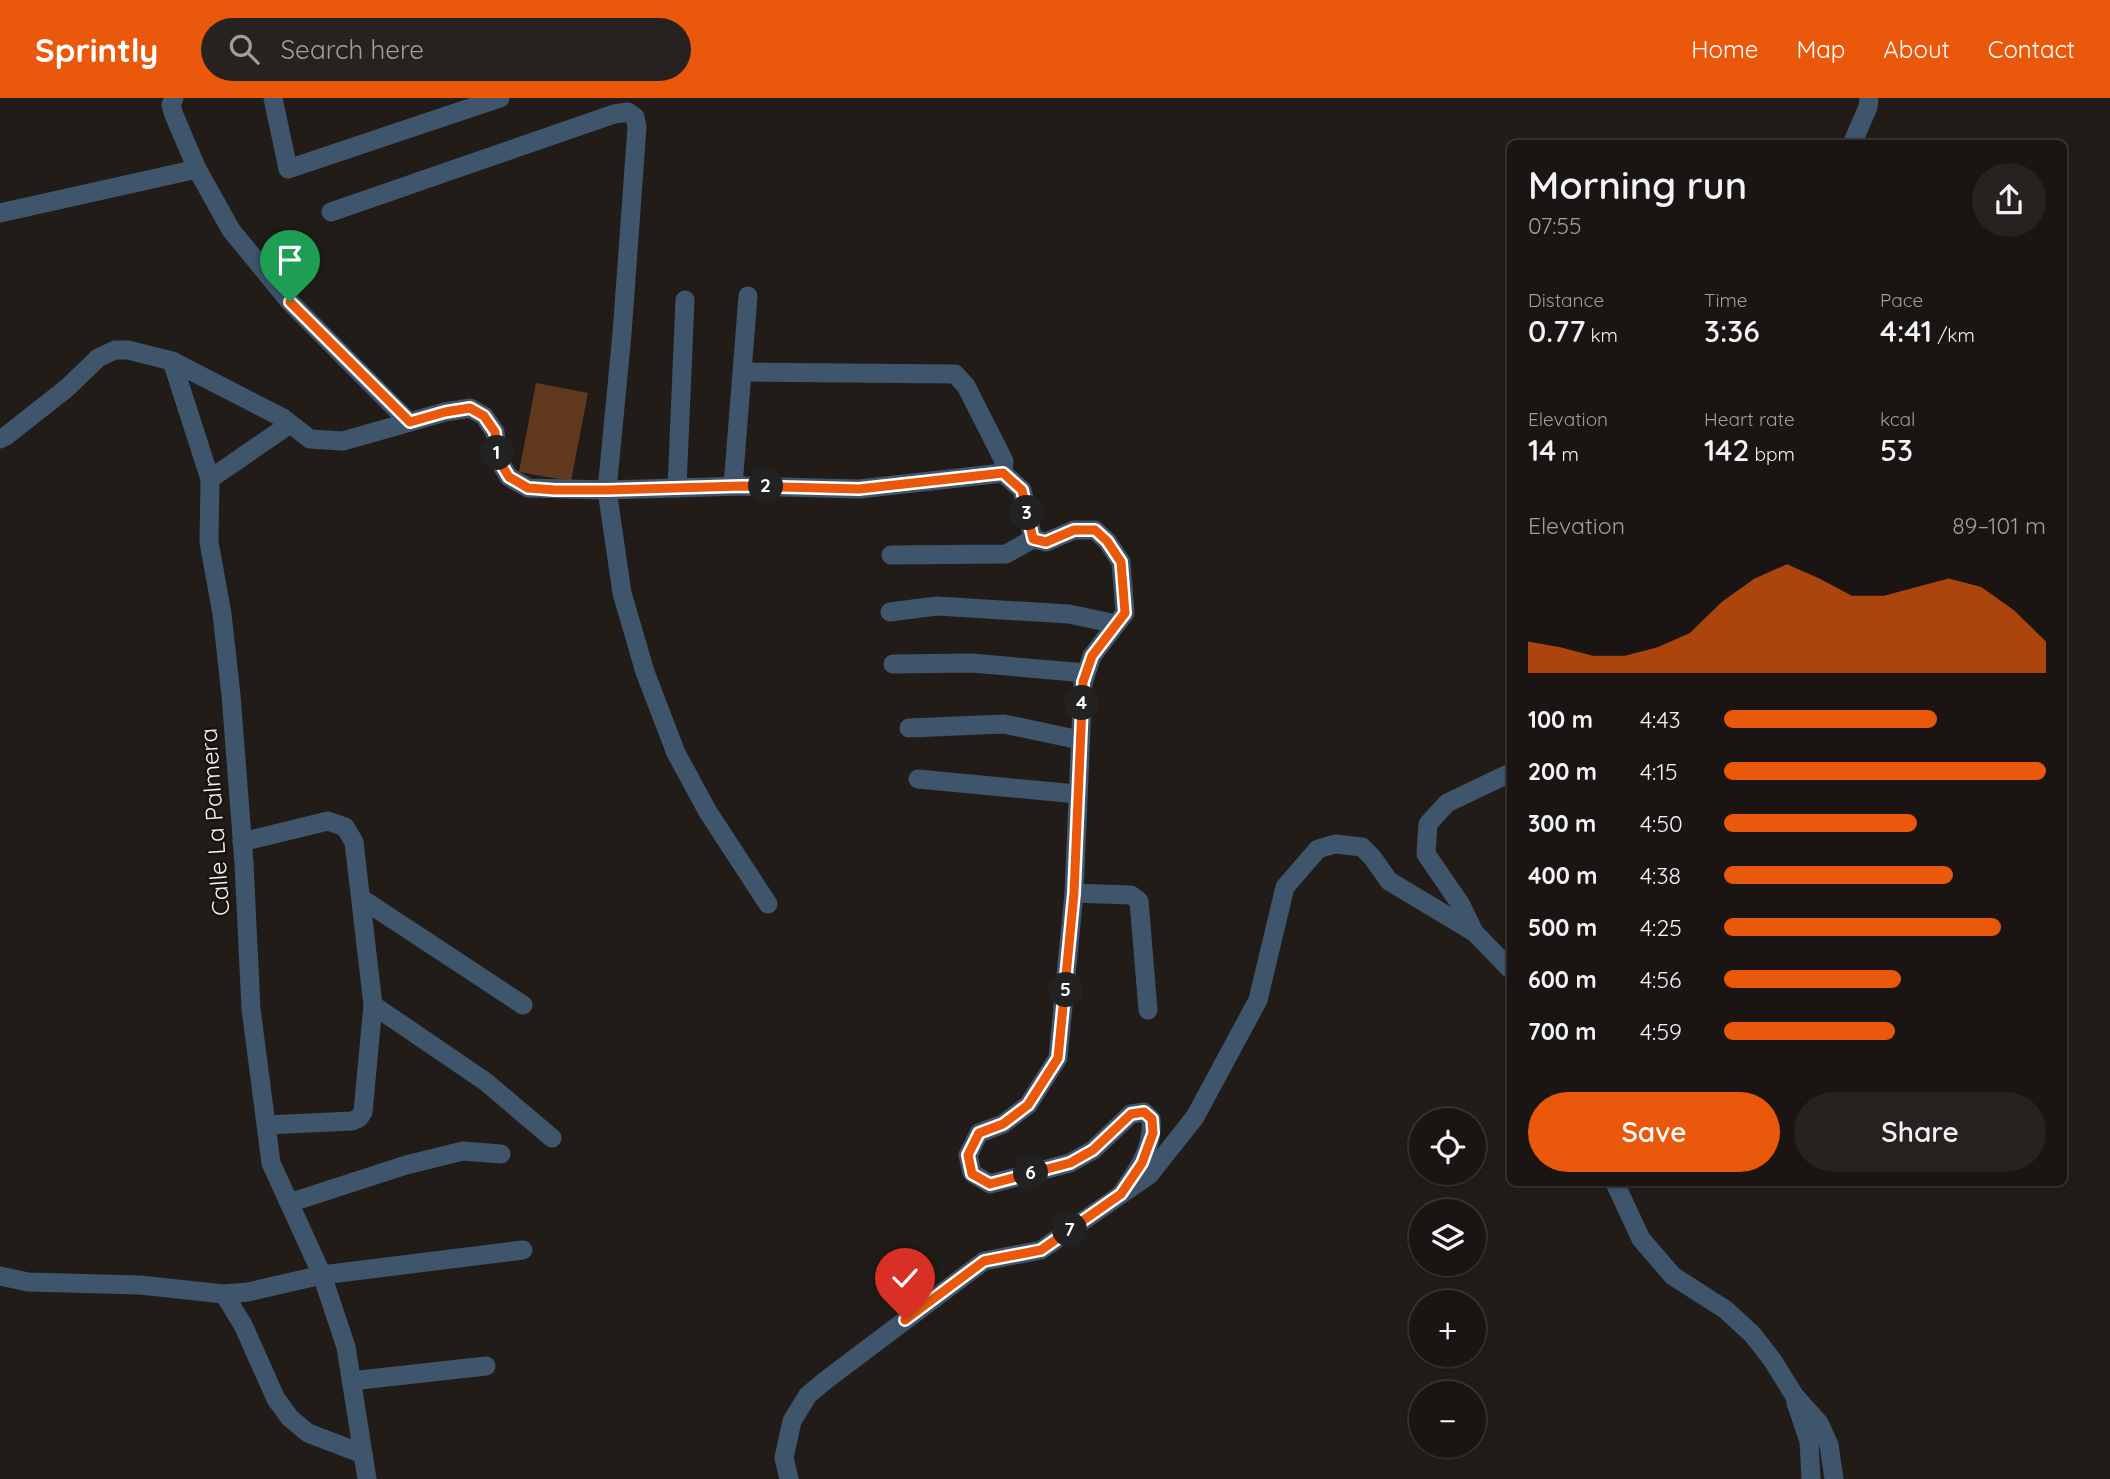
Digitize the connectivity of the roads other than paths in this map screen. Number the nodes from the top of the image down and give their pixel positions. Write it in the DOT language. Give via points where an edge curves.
graph roads {
  1 [pos="174,98"];
  2 [pos="273,98"];
  3 [pos="500,98"];
  4 [pos="1869,98"];
  5 [pos="1854,140"];
  6 [pos="197,169"];
  7 [pos="331,212"];
  8 [pos="0,213"];
  9 [pos="748,296"];
  10 [pos="685,300"];
  11 [pos="172,361"];
  12 [pos="743,372"];
  13 [pos="410,422"];
  14 [pos="290,424"];
  15 [pos="0,439"];
  16 [pos="1003,473"];
  17 [pos="210,479"];
  18 [pos="733,486"];
  19 [pos="677,488"];
  20 [pos="607,490"];
  21 [pos="1033,539"];
  22 [pos="891,555"];
  23 [pos="890,612"];
  24 [pos="1116,624"];
  25 [pos="893,664"];
  26 [pos="1086,673"];
  27 [pos="909,728"];
  28 [pos="1080,740"];
  29 [pos="1507,774"];
  30 [pos="918,779"];
  31 [pos="1077,794"];
  32 [pos="242,842"];
  33 [pos="1074,893"];
  34 [pos="362,899"];
  35 [pos="768,904"];
  36 [pos="1474,932"];
  37 [pos="1507,966"];
  38 [pos="373,1005"];
  39 [pos="523,1005"];
  40 [pos="1147,1010"];
  41 [pos="266,1125"];
  42 [pos="552,1138"];
  43 [pos="501,1154"];
  44 [pos="1616,1186"];
  45 [pos="1121,1194"];
  46 [pos="289,1203"];
  47 [pos="523,1250"];
  48 [pos="322,1275"];
  49 [pos="0,1276"];
  50 [pos="224,1294"];
  51 [pos="486,1366"];
  52 [pos="351,1381"];
  53 [pos="1794,1395"];
  54 [pos="363,1454"];
  55 [pos="367,1479"];
  56 [pos="789,1479"];
  57 [pos="1811,1479"];
  58 [pos="1833,1479"];
  1 -- 6 [label="street" via="174,115"];
  2 -- 3 [label="street" via="288,169"];
  4 -- 5 [label="street"];
  6 -- 8 [label="street"];
  6 -- 13 [label="street" via="232,230 290,302"];
  7 -- 20 [label="street" via="614,114 635,117"];
  9 -- 12 [label="street"];
  10 -- 19 [label="street"];
  11 -- 14 [label="street"];
  11 -- 15 [label="street" via="115,350 98,358"];
  11 -- 17 [label="street, Calle La Palmera"];
  12 -- 16 [label="street" via="955,374 966,386 1004,461"];
  12 -- 18 [label="street"];
  13 -- 14 [label="street" via="343,441 310,439"];
  13 -- 20 [label="street" via="470,408 484,416 495,432 498,459 509,477 528,488"];
  14 -- 17 [label="street"];
  16 -- 18 [label="street" via="859,489"];
  16 -- 21 [label="street" via="1022,490"];
  17 -- 32 [label="street, Calle La Palmera" via="209,542 231,695"];
  18 -- 19 [label="street"];
  19 -- 20 [label="street"];
  20 -- 35 [label="street" via="622,593 676,753 708,813"];
  21 -- 22 [label="street" via="1006,554"];
  21 -- 24 [label="street" via="1046,542 1074,530 1095,530 1107,541 1121,562 1125,613"];
  23 -- 24 [label="street" via="937,606 1069,614"];
  24 -- 26 [label="street" via="1092,656"];
  25 -- 26 [label="street" via="971,663"];
  26 -- 28 [label="street"];
  27 -- 28 [label="street" via="1004,724"];
  28 -- 31 [label="street"];
  29 -- 36 [label="street" via="1447,803 1428,824 1426,854"];
  30 -- 31 [label="street"];
  31 -- 33 [label="street"];
  32 -- 34 [label="street" via="328,821 345,827 354,842"];
  32 -- 41 [label="street, Calle La Palmera" via="251,1009"];
  33 -- 40 [label="street" via="1131,895 1139,901"];
  33 -- 45 [label="street" via="1058,1058 1028,1105 1003,1124 979,1133 968,1155 972,1174 990,1184 1070,1163 1093,1150 1131,1114 1144,1112 1152,1119 1153,1133 1142,1163"];
  34 -- 38 [label="street"];
  34 -- 39 [label="street"];
  36 -- 37 [label="street"];
  36 -- 45 [label="street" via="1389,881 1362,847 1335,844 1318,849 1285,887 1258,1000 1195,1117 1149,1174"];
  38 -- 41 [label="street" via="359,1118"];
  38 -- 42 [label="street" via="486,1082"];
  41 -- 46 [label="street, Calle La Palmera" via="271,1163"];
  43 -- 46 [label="street" via="463,1151"];
  44 -- 53 [label="street" via="1641,1239 1673,1276 1726,1310 1753,1335"];
  45 -- 56 [label="street" via="1041,1250 984,1261 808,1395 792,1421 783,1458"];
  46 -- 48 [label="street, Calle La Palmera"];
  47 -- 48 [label="street"];
  48 -- 50 [label="street"];
  48 -- 52 [label="street, Calle La Palmera" via="346,1347"];
  49 -- 50 [label="street" via="28,1282 140,1285"];
  50 -- 54 [label="street" via="290,1418 308,1433"];
  51 -- 52 [label="street"];
  52 -- 54 [label="street, Calle La Palmera"];
  53 -- 57 [label="street" via="1809,1441"];
  53 -- 58 [label="street" via="1819,1423 1829,1446"];
  54 -- 55 [label="street, Calle La Palmera"];
}
